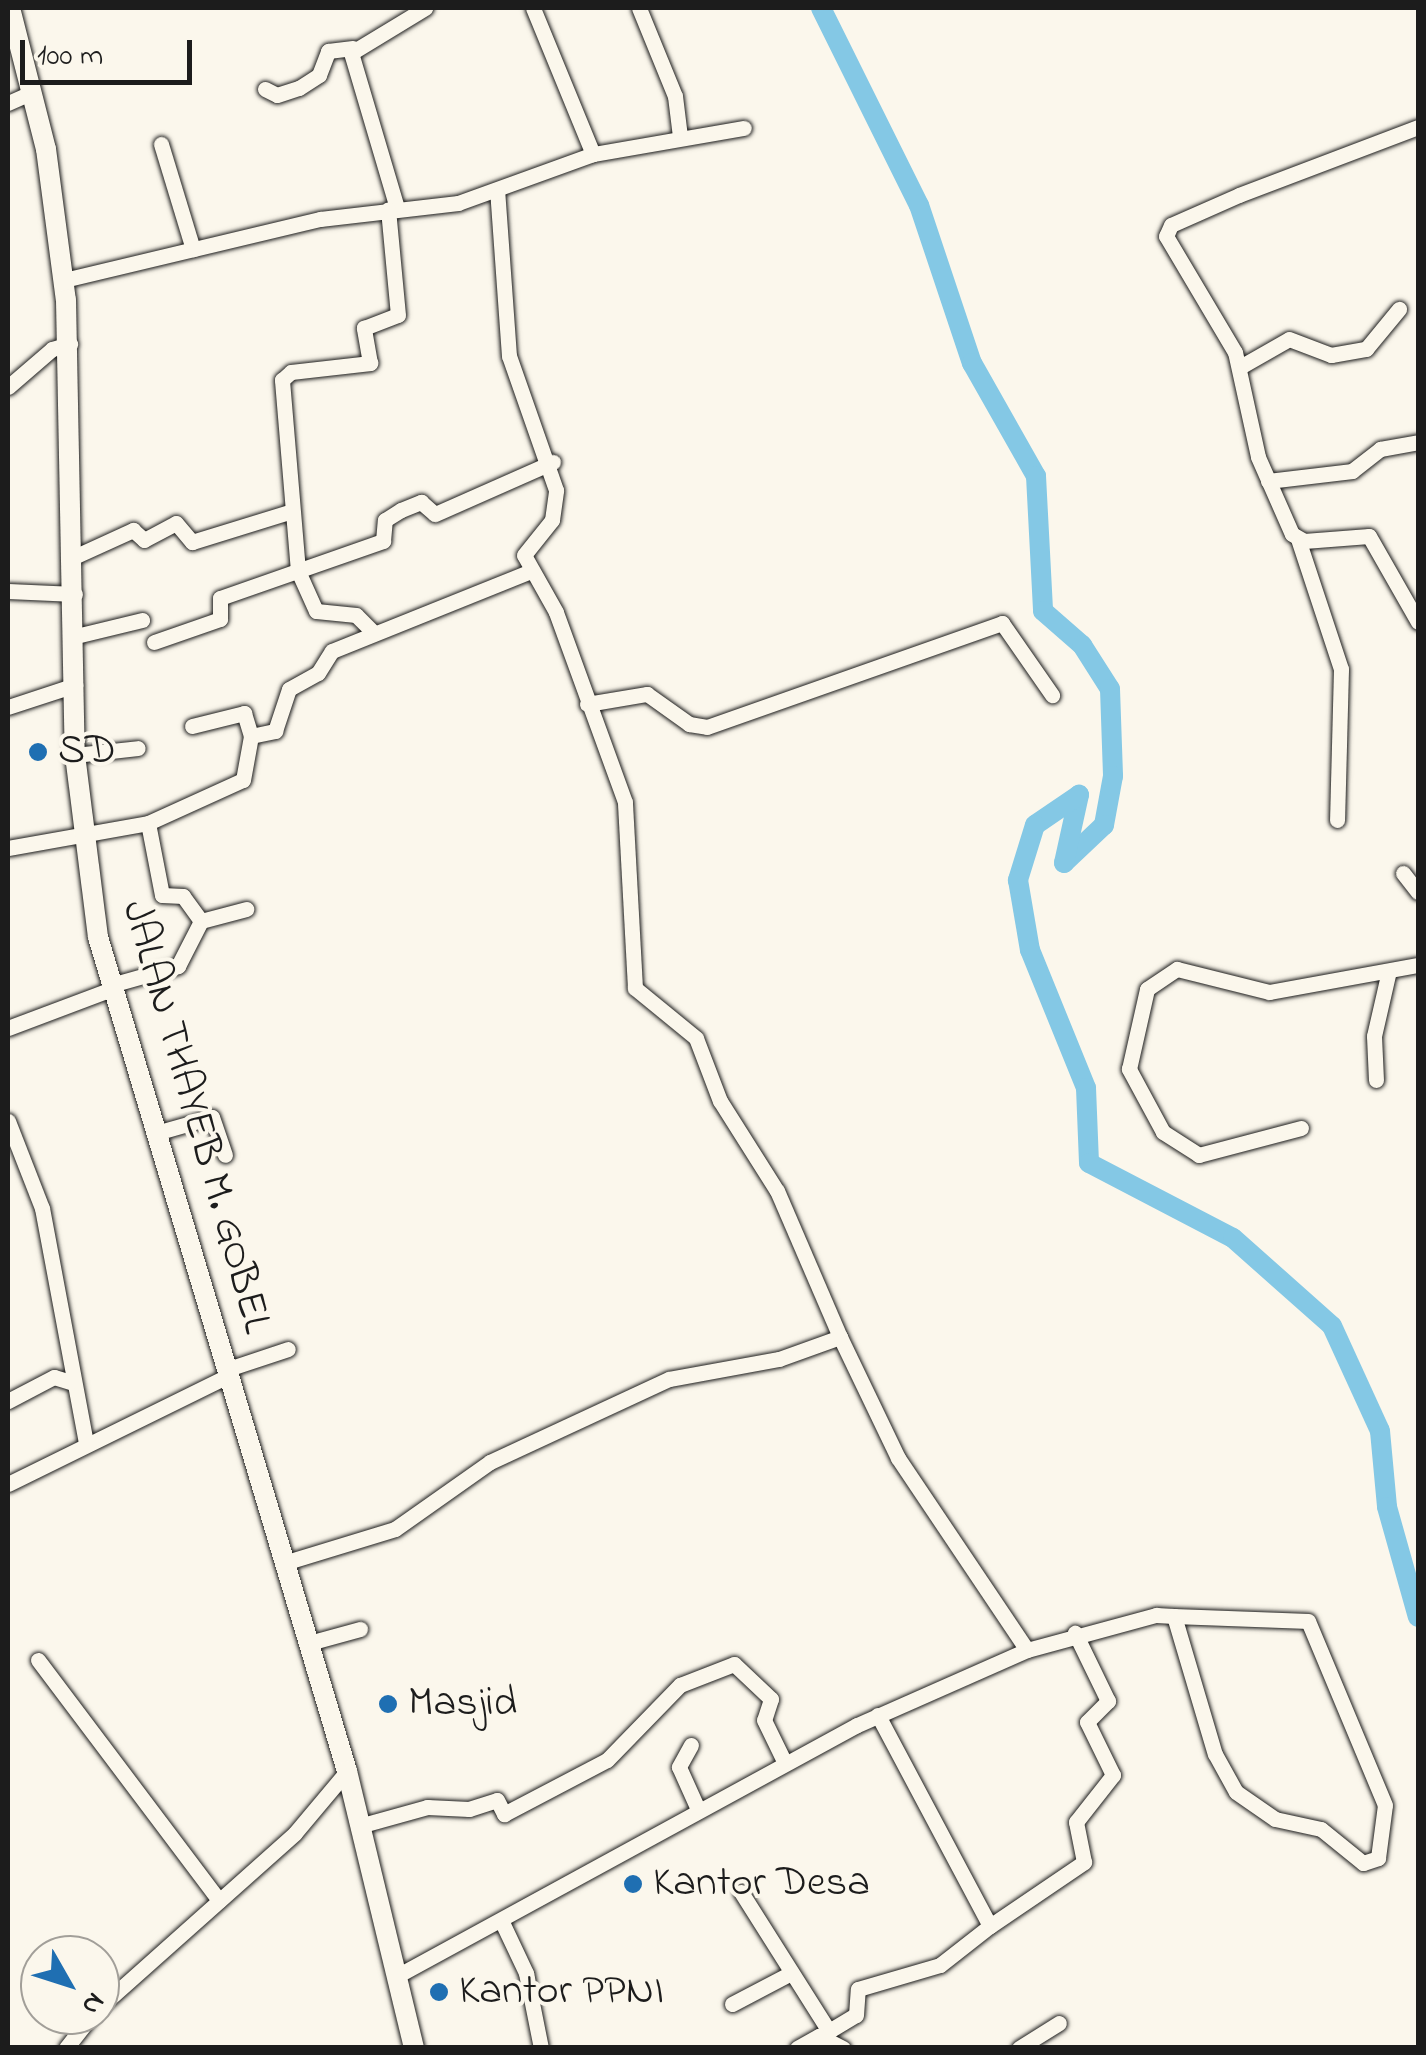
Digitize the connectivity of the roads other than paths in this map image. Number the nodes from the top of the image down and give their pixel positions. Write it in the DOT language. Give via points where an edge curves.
graph roads {
  1 [pos="10,8"];
  2 [pos="425,8"];
  3 [pos="533,8"];
  4 [pos="640,8"];
  5 [pos="12,41"];
  6 [pos="353,48"];
  7 [pos="264,89"];
  8 [pos="30,93"];
  9 [pos="8,103"];
  10 [pos="1418,127"];
  11 [pos="744,128"];
  12 [pos="680,135"];
  13 [pos="162,144"];
  14 [pos="593,154"];
  15 [pos="497,190"];
  16 [pos="392,209"];
  17 [pos="193,249"];
  18 [pos="64,280"];
  19 [pos="1399,309"];
  20 [pos="70,344"];
  21 [pos="1240,367"];
  22 [pos="8,387"];
  23 [pos="1418,442"];
  24 [pos="553,462"];
  25 [pos="1268,482"];
  26 [pos="289,512"];
  27 [pos="1298,540"];
  28 [pos="76,556"];
  29 [pos="531,570"];
  30 [pos="298,571"];
  31 [pos="8,591"];
  32 [pos="76,594"];
  33 [pos="142,620"];
  34 [pos="1418,622"];
  35 [pos="374,634"];
  36 [pos="76,636"];
  37 [pos="154,642"];
  38 [pos="75,686"];
  39 [pos="1052,695"];
  40 [pos="587,704"];
  41 [pos="8,707"];
  42 [pos="192,726"];
  43 [pos="251,736"];
  44 [pos="138,748"];
  45 [pos="75,754"];
  46 [pos="1338,820"];
  47 [pos="148,823"];
  48 [pos="86,834"];
  49 [pos="8,848"];
  50 [pos="1403,874"];
  51 [pos="1418,892"];
  52 [pos="246,910"];
  53 [pos="200,921"];
  54 [pos="1418,965"];
  55 [pos="1388,975"];
  56 [pos="111,987"];
  57 [pos="8,1028"];
  58 [pos="1376,1080"];
  59 [pos="8,1122"];
  60 [pos="1301,1128"];
  61 [pos="156,1133"];
  62 [pos="225,1155"];
  63 [pos="840,1337"];
  64 [pos="288,1349"];
  65 [pos="229,1372"];
  66 [pos="70,1382"];
  67 [pos="8,1401"];
  68 [pos="86,1442"];
  69 [pos="8,1484"];
  70 [pos="287,1562"];
  71 [pos="1174,1616"];
  72 [pos="360,1629"];
  73 [pos="1076,1633"];
  74 [pos="309,1643"];
  75 [pos="1026,1650"];
  76 [pos="38,1660"];
  77 [pos="878,1715"];
  78 [pos="692,1746"];
  79 [pos="784,1761"];
  80 [pos="347,1771"];
  81 [pos="696,1808"];
  82 [pos="360,1826"];
  83 [pos="742,1892"];
  84 [pos="219,1900"];
  85 [pos="501,1920"];
  86 [pos="990,1926"];
  87 [pos="791,1973"];
  88 [pos="396,1977"];
  89 [pos="120,1989"];
  90 [pos="732,2004"];
  91 [pos="1059,2023"];
  92 [pos="824,2034"];
  93 [pos="414,2048"];
  94 [pos="541,2048"];
  95 [pos="797,2048"];
  96 [pos="843,2048"];
  97 [pos="1019,2048"];
  1 -- 5 [label="main road, JALAN THAYEB M. GOBEL"];
  2 -- 6 [label="street"];
  3 -- 14 [label="street"];
  4 -- 12 [label="street" via="675,96"];
  5 -- 8 [label="main road, JALAN THAYEB M. GOBEL"];
  6 -- 7 [label="street" via="328,50 319,75 299,88 277,96"];
  6 -- 16 [label="street"];
  8 -- 9 [label="street"];
  8 -- 18 [label="main road, JALAN THAYEB M. GOBEL"];
  10 -- 21 [label="street" via="1168,228 1168,246"];
  11 -- 12 [label="street"];
  12 -- 14 [label="street"];
  13 -- 17 [label="street"];
  14 -- 15 [label="street"];
  15 -- 16 [label="street"];
  15 -- 24 [label="street" via="509,356"];
  16 -- 17 [label="street"];
  16 -- 26 [label="street" via="398,315 364,328 370,363 291,372 282,380"];
  17 -- 18 [label="street"];
  18 -- 20 [label="main road, JALAN THAYEB M. GOBEL"];
  19 -- 21 [label="street" via="1366,349 1331,354 1289,339"];
  20 -- 22 [label="street" via="45,353"];
  20 -- 28 [label="main road, JALAN THAYEB M. GOBEL"];
  21 -- 25 [label="street"];
  23 -- 25 [label="street" via="1380,449 1352,471"];
  24 -- 29 [label="street" via="555,512 526,545"];
  24 -- 30 [label="street" via="435,514 418,503 384,520 383,541"];
  25 -- 27 [label="street"];
  26 -- 28 [label="street" via="192,542 176,523 144,540 133,530"];
  26 -- 30 [label="street"];
  27 -- 34 [label="street" via="1369,536"];
  27 -- 46 [label="street" via="1340,669"];
  28 -- 32 [label="main road, JALAN THAYEB M. GOBEL"];
  29 -- 35 [label="street"];
  29 -- 40 [label="street" via="556,612"];
  30 -- 35 [label="street" via="314,609 356,616"];
  30 -- 37 [label="street" via="220,598 220,619"];
  31 -- 32 [label="street"];
  32 -- 36 [label="main road, JALAN THAYEB M. GOBEL"];
  33 -- 36 [label="street"];
  35 -- 43 [label="street" via="332,652 318,673 289,689 278,728"];
  36 -- 38 [label="main road, JALAN THAYEB M. GOBEL"];
  38 -- 41 [label="street"];
  38 -- 45 [label="main road, JALAN THAYEB M. GOBEL"];
  39 -- 40 [label="street" via="1002,624 707,726 688,724 647,694"];
  40 -- 63 [label="street" via="625,802 635,988 692,1032 720,1101 777,1192"];
  42 -- 43 [label="street" via="244,713"];
  43 -- 47 [label="street" via="246,777"];
  44 -- 45 [label="street"];
  45 -- 48 [label="main road, JALAN THAYEB M. GOBEL"];
  47 -- 48 [label="street"];
  47 -- 53 [label="street" via="162,894 184,896"];
  48 -- 49 [label="street"];
  48 -- 56 [label="main road, JALAN THAYEB M. GOBEL"];
  50 -- 51 [label="street"];
  52 -- 53 [label="street"];
  53 -- 56 [label="street" via="178,966"];
  54 -- 55 [label="street"];
  55 -- 58 [label="street" via="1374,1036"];
  55 -- 60 [label="street" via="1269,992 1193,968 1160,975 1147,990 1129,1069 1163,1132 1199,1155"];
  56 -- 57 [label="street"];
  56 -- 61 [label="main road, JALAN THAYEB M. GOBEL"];
  59 -- 66 [label="street" via="42,1208"];
  61 -- 62 [label="street" via="212,1117"];
  61 -- 65 [label="main road, JALAN THAYEB M. GOBEL"];
  63 -- 70 [label="street" via="779,1359 669,1379 490,1462 395,1529"];
  63 -- 75 [label="street" via="898,1458"];
  64 -- 65 [label="street"];
  65 -- 68 [label="street"];
  65 -- 70 [label="main road, JALAN THAYEB M. GOBEL"];
  66 -- 67 [label="street" via="54,1377"];
  66 -- 68 [label="street"];
  68 -- 69 [label="street"];
  70 -- 74 [label="main road, JALAN THAYEB M. GOBEL"];
  71 -- 71 [label="street" via="1231,1787 1274,1818 1320,1830 1363,1862 1378,1858 1384,1805 1308,1622 1300,1615"];
  71 -- 73 [label="street"];
  72 -- 74 [label="street"];
  73 -- 75 [label="street"];
  73 -- 86 [label="street" via="1108,1701 1087,1722 1113,1775 1076,1822 1084,1862"];
  74 -- 80 [label="main road, JALAN THAYEB M. GOBEL"];
  75 -- 77 [label="street"];
  76 -- 84 [label="street"];
  77 -- 79 [label="street"];
  77 -- 86 [label="street"];
  78 -- 81 [label="street" via="679,1755"];
  79 -- 81 [label="street"];
  79 -- 82 [label="street" via="764,1720 771,1698 734,1664 671,1690 600,1764 504,1814 498,1800 469,1809 426,1807"];
  80 -- 82 [label="main road, JALAN THAYEB M. GOBEL"];
  80 -- 84 [label="street" via="296,1833"];
  81 -- 85 [label="street"];
  82 -- 88 [label="main road, JALAN THAYEB M. GOBEL"];
  83 -- 87 [label="street"];
  84 -- 89 [label="street"];
  85 -- 88 [label="street"];
  85 -- 94 [label="street" via="526,1974"];
  86 -- 92 [label="street" via="940,1965 858,1989 856,2014"];
  87 -- 90 [label="street"];
  87 -- 92 [label="street"];
  88 -- 93 [label="main road, JALAN THAYEB M. GOBEL"];
  91 -- 97 [label="street"];
  92 -- 95 [label="street"];
  92 -- 96 [label="street"];
}
